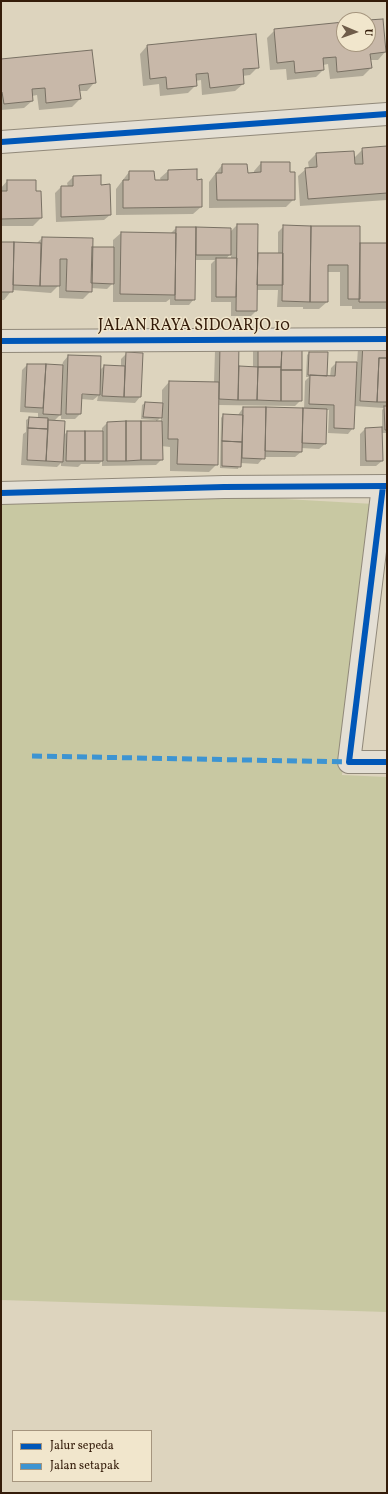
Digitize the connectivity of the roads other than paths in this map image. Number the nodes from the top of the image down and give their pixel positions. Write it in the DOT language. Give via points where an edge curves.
graph roads {
  1 [pos="387,114"];
  2 [pos="1,142"];
  3 [pos="387,339"];
  4 [pos="1,341"];
  5 [pos="385,486"];
  6 [pos="1,493"];
  7 [pos="387,762"];
  1 -- 2 [label="street"];
  3 -- 4 [label="street, JALAN RAYA SIDOARJO 10"];
  5 -- 6 [label="street"];
  5 -- 7 [label="street" via="349,762"];
}
